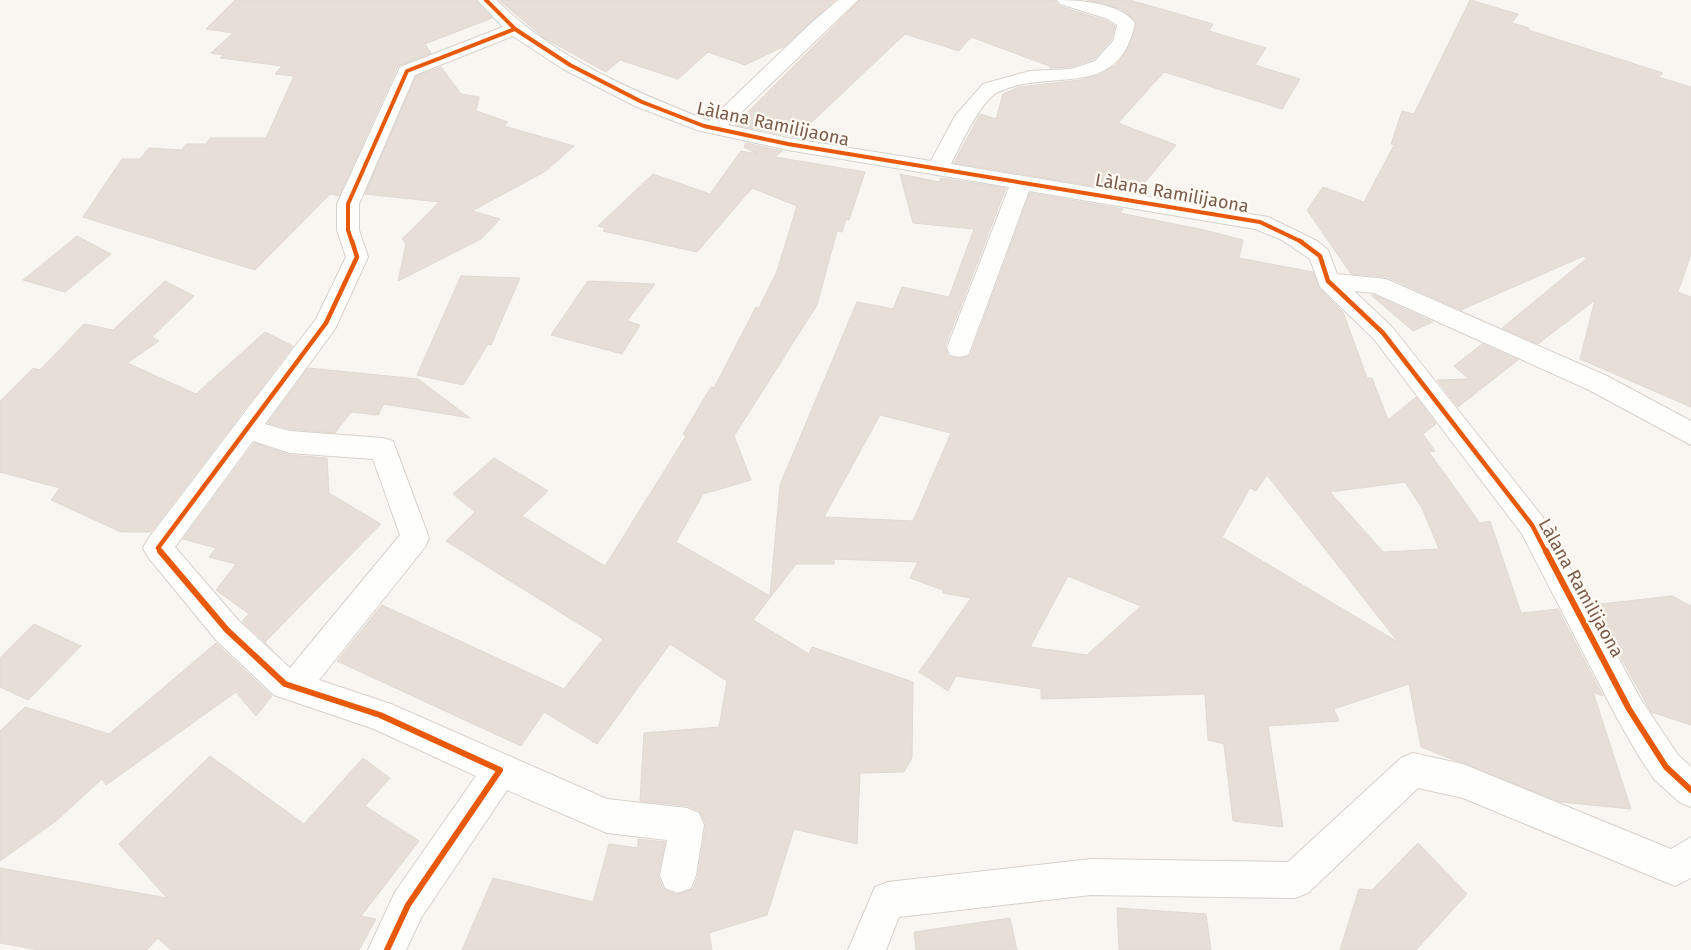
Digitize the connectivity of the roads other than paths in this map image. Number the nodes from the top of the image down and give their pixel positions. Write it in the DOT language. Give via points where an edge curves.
graph roads {
  1 [pos="486,0"];
  2 [pos="849,0"];
  3 [pos="1066,0"];
  4 [pos="515,29"];
  5 [pos="713,128"];
  6 [pos="938,168"];
  7 [pos="1022,182"];
  8 [pos="1328,282"];
  9 [pos="959,348"];
  10 [pos="247,428"];
  11 [pos="1691,434"];
  12 [pos="294,687"];
  13 [pos="500,770"];
  14 [pos="1691,790"];
  15 [pos="1691,855"];
  16 [pos="678,875"];
  17 [pos="387,950"];
  18 [pos="867,950"];
  1 -- 4 [label="street, Làlana Ramilijaona"];
  2 -- 5 [label="street"];
  3 -- 6 [label="street" via="1114,15 1126,23 1122,42 1102,65 1073,75 1030,77 990,88 965,116"];
  4 -- 5 [label="street, Làlana Ramilijaona" via="605,85 675,116"];
  4 -- 10 [label="street" via="407,71 348,204 348,230 357,257 326,322"];
  5 -- 6 [label="street, Làlana Ramilijaona" via="788,144"];
  6 -- 7 [label="street, Làlana Ramilijaona"];
  7 -- 8 [label="street, Làlana Ramilijaona" via="1260,222 1309,246 1320,256"];
  7 -- 9 [label="street"];
  8 -- 11 [label="street" via="1378,285 1598,383"];
  8 -- 14 [label="street, Làlana Ramilijaona" via="1382,333 1532,525 1629,710 1666,767"];
  10 -- 12 [label="street" via="158,548 227,630 284,684"];
  10 -- 12 [label="street" via="290,442 383,449 415,538"];
  12 -- 13 [label="street" via="380,716"];
  13 -- 16 [label="street" via="607,816 687,825"];
  13 -- 17 [label="street" via="408,905"];
  15 -- 18 [label="street" via="1675,868 1463,780 1413,770 1295,880 1092,877 888,900"];
}
